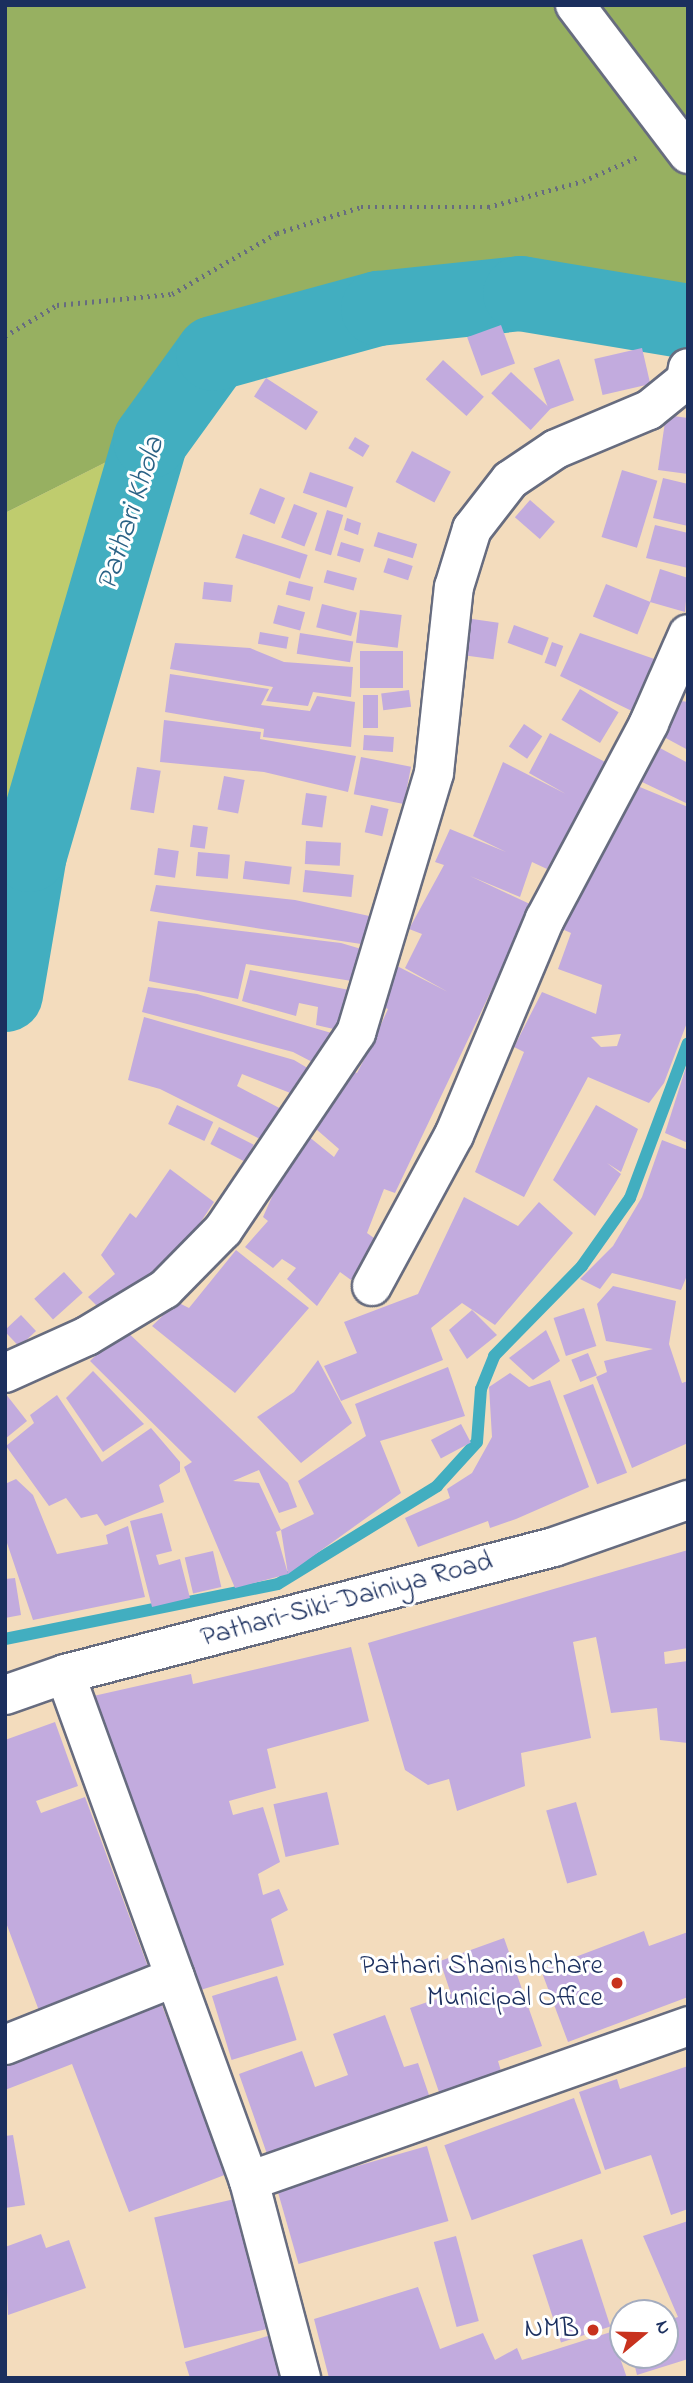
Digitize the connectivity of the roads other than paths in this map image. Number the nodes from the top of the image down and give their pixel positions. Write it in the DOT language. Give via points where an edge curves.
graph roads {
  1 [pos="575,5"];
  2 [pos="682,147"];
  3 [pos="687,377"];
  4 [pos="688,634"];
  5 [pos="372,1286"];
  6 [pos="5,1373"];
  7 [pos="688,1500"];
  8 [pos="65,1674"];
  9 [pos="5,1695"];
  10 [pos="175,1977"];
  11 [pos="688,2026"];
  12 [pos="5,2045"];
  13 [pos="249,2181"];
  14 [pos="301,2378"];
  1 -- 2 [label="street"];
  3 -- 6 [label="street" via="649,410 556,449 510,480 472,529 454,587 434,773 356,1033 230,1220 165,1289 87,1336"];
  4 -- 5 [label="street" via="649,723 545,919 454,1135"];
  7 -- 8 [label="street, Pathari-Siki-Dainiya Road" via="554,1547"];
  8 -- 9 [label="street, Pathari-Siki-Dainiya Road"];
  8 -- 10 [label="street"];
  10 -- 12 [label="street"];
  10 -- 13 [label="street"];
  11 -- 13 [label="street"];
  13 -- 14 [label="street"];
}
